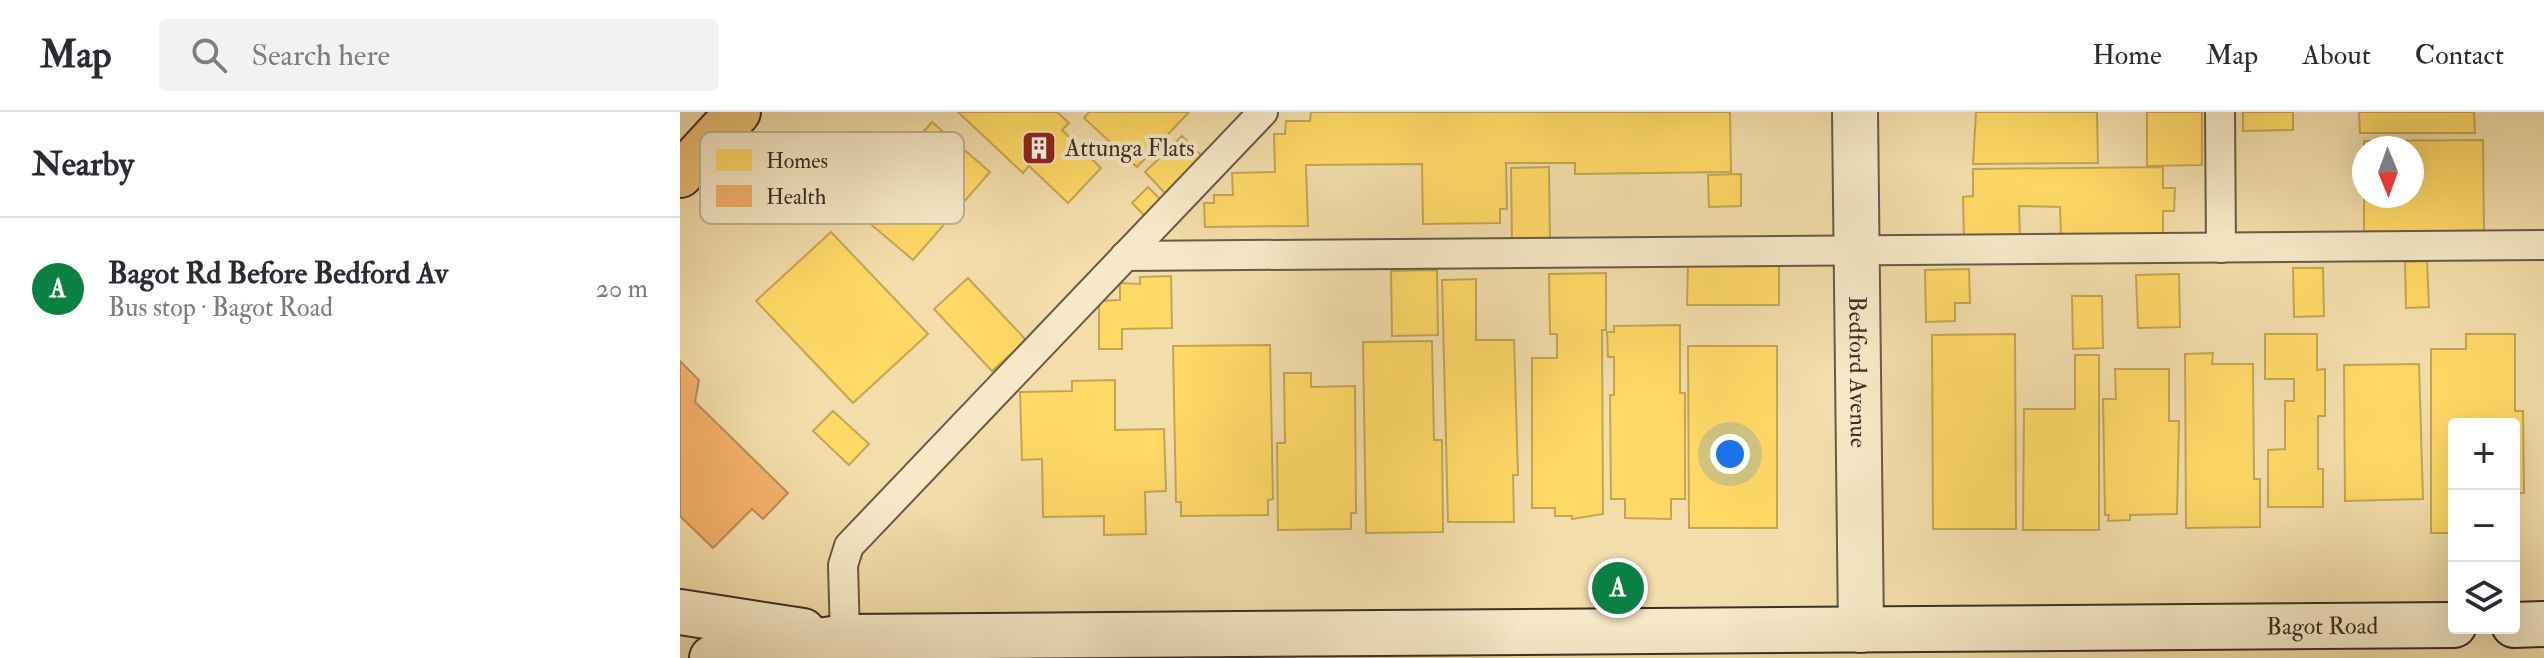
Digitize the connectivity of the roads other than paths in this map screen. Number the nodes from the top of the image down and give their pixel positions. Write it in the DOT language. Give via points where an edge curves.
graph roads {
  1 [pos="738,112"];
  2 [pos="1263,112"];
  3 [pos="1855,112"];
  4 [pos="2220,112"];
  5 [pos="720,132"];
  6 [pos="700,153"];
  7 [pos="680,175"];
  8 [pos="2544,245"];
  9 [pos="2221,248"];
  10 [pos="1857,251"];
  11 [pos="1125,256"];
  12 [pos="680,612"];
  13 [pos="2544,624"];
  14 [pos="2448,625"];
  15 [pos="2520,625"];
  16 [pos="1861,630"];
  17 [pos="845,637"];
  18 [pos="1964,644"];
  19 [pos="712,658"];
  1 -- 5 [label="main road"];
  2 -- 11 [label="lane"];
  3 -- 10 [label="main road, Bedford Avenue"];
  4 -- 9 [label="lane"];
  6 -- 7 [label="main road"];
  8 -- 9 [label="lane"];
  9 -- 10 [label="lane"];
  10 -- 11 [label="lane"];
  10 -- 16 [label="main road, Bedford Avenue"];
  11 -- 17 [label="lane" via="849,546 843,565"];
  12 -- 17 [label="main road, Bagot Road"];
  13 -- 15 [label="main road"];
  14 -- 18 [label="main road, Bagot Road"];
  16 -- 17 [label="main road, Bagot Road"];
  16 -- 18 [label="main road, Bagot Road"];
  17 -- 19 [label="main road, Bagot Road"];
}
